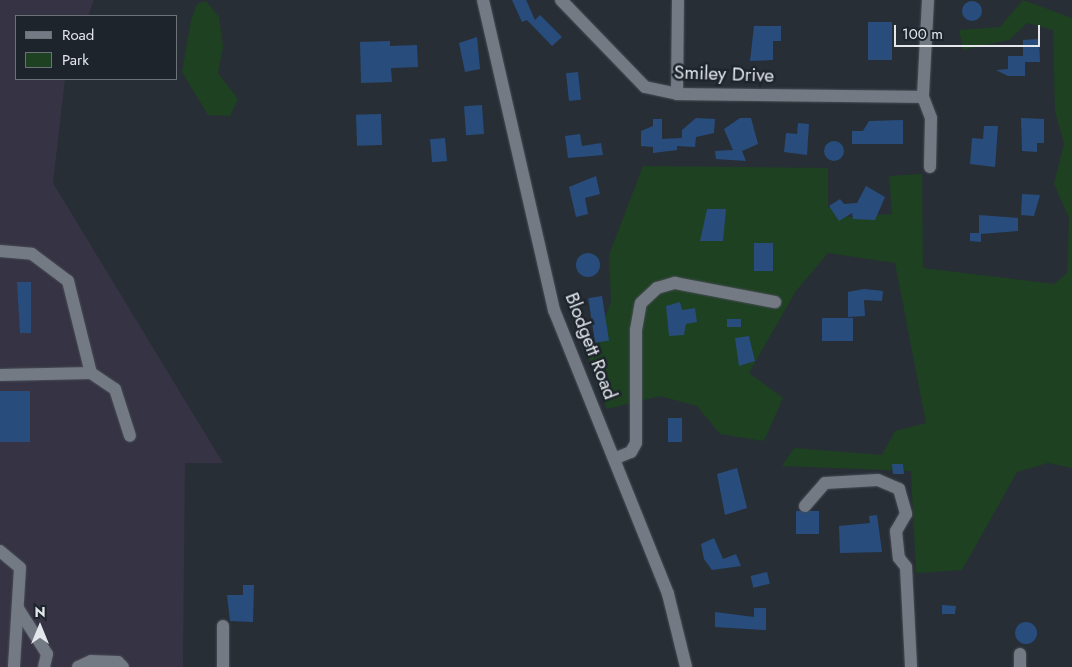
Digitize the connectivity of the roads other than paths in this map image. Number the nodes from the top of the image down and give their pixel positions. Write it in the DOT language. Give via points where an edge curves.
graph roads {
  1 [pos="483,0"];
  2 [pos="561,0"];
  3 [pos="678,0"];
  4 [pos="928,0"];
  5 [pos="677,94"];
  6 [pos="923,97"];
  7 [pos="930,167"];
  8 [pos="0,251"];
  9 [pos="775,302"];
  10 [pos="91,373"];
  11 [pos="0,375"];
  12 [pos="130,436"];
  13 [pos="616,458"];
  14 [pos="805,506"];
  15 [pos="0,551"];
  16 [pos="20,610"];
  17 [pos="223,626"];
  18 [pos="14,667"];
  19 [pos="44,667"];
  20 [pos="78,667"];
  21 [pos="123,667"];
  22 [pos="223,667"];
  23 [pos="686,667"];
  24 [pos="911,667"];
  1 -- 13 [label="street, Blodgett Road" via="554,310"];
  2 -- 5 [label="street, Smiley Drive" via="644,87"];
  3 -- 5 [label="street"];
  4 -- 6 [label="street"];
  5 -- 6 [label="street, Smiley Drive"];
  6 -- 7 [label="street" via="930,118"];
  8 -- 10 [label="street" via="32,254 68,281"];
  9 -- 13 [label="street" via="675,283 657,288 641,303 636,330 636,443 631,452"];
  10 -- 11 [label="street"];
  10 -- 12 [label="street" via="115,389"];
  13 -- 23 [label="street, Blodgett Road" via="668,594"];
  14 -- 24 [label="street" via="825,483 878,480 899,489 906,514 896,531 899,558 906,567"];
  15 -- 16 [label="street" via="20,568"];
  16 -- 18 [label="street"];
  16 -- 19 [label="street" via="47,654"];
  17 -- 22 [label="street"];
  20 -- 21 [label="street" via="92,662 118,662"];
}
